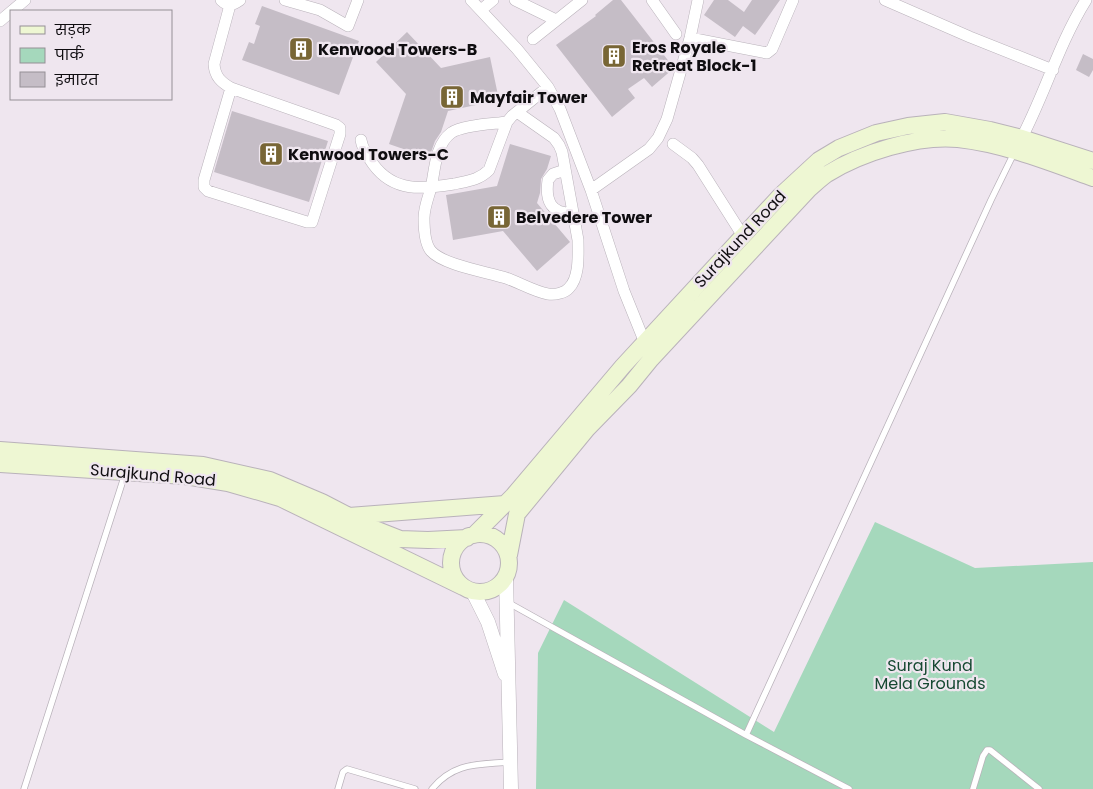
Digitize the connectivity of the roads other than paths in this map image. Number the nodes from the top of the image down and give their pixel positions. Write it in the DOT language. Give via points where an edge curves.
graph roads {
  1 [pos="25,0"];
  2 [pos="285,0"];
  3 [pos="358,0"];
  4 [pos="471,0"];
  5 [pos="493,0"];
  6 [pos="515,0"];
  7 [pos="582,0"];
  8 [pos="652,0"];
  9 [pos="698,0"];
  10 [pos="793,0"];
  11 [pos="885,0"];
  12 [pos="1086,0"];
  13 [pos="230,2"];
  14 [pos="12,10"];
  15 [pos="481,10"];
  16 [pos="10,12"];
  17 [pos="0,20"];
  18 [pos="556,20"];
  19 [pos="676,34"];
  20 [pos="690,38"];
  21 [pos="533,39"];
  22 [pos="1053,70"];
  23 [pos="548,87"];
  24 [pos="231,88"];
  25 [pos="517,112"];
  26 [pos="507,122"];
  27 [pos="361,140"];
  28 [pos="673,144"];
  29 [pos="1019,145"];
  30 [pos="1093,161"];
  31 [pos="565,170"];
  32 [pos="1093,178"];
  33 [pos="431,188"];
  34 [pos="591,190"];
  35 [pos="573,213"];
  36 [pos="743,236"];
  37 [pos="645,342"];
  38 [pos="651,359"];
  39 [pos="0,450"];
  40 [pos="0,464"];
  41 [pos="128,465"];
  42 [pos="505,504"];
  43 [pos="349,516"];
  44 [pos="470,536"];
  45 [pos="509,555"];
  46 [pos="506,577"];
  47 [pos="468,589"];
  48 [pos="507,602"];
  49 [pos="510,686"];
  50 [pos="746,735"];
  51 [pos="511,762"];
  52 [pos="24,789"];
  53 [pos="338,789"];
  54 [pos="415,789"];
  55 [pos="432,789"];
  56 [pos="511,789"];
  57 [pos="849,789"];
  58 [pos="974,789"];
  59 [pos="1038,789"];
  1 -- 14 [label="street"];
  2 -- 3 [label="street" via="320,10 348,26"];
  4 -- 15 [label="street"];
  5 -- 15 [label="street"];
  6 -- 18 [label="street"];
  7 -- 18 [label="street"];
  8 -- 19 [label="street"];
  9 -- 20 [label="street"];
  10 -- 20 [label="street" via="768,53"];
  11 -- 22 [label="street"];
  12 -- 22 [label="street" via="1072,21"];
  13 -- 24 [label="street" via="214,64 220,82"];
  15 -- 23 [label="street"];
  16 -- 17 [label="street"];
  18 -- 21 [label="street"];
  20 -- 34 [label="street" via="658,138 649,149"];
  22 -- 29 [label="street"];
  23 -- 25 [label="street"];
  23 -- 34 [label="street" via="560,109"];
  24 -- 24 [label="street" via="204,187 208,191 312,222 340,128"];
  25 -- 26 [label="street"];
  25 -- 31 [label="street" via="554,138 562,152"];
  26 -- 33 [label="street" via="489,170 483,176"];
  26 -- 33 [label="street" via="452,132 443,141"];
  27 -- 33 [label="street" via="370,161 381,175 399,184"];
  28 -- 36 [label="street" via="698,165"];
  29 -- 30 [label="main road, Surajkund Road"];
  29 -- 32 [label="main road, Surajkund Road"];
  29 -- 36 [label="main road, Surajkund Road" via="963,125 938,122 876,133 818,160"];
  29 -- 38 [label="main road, Surajkund Road" via="956,139 920,141 875,152 827,174 809,189"];
  29 -- 50 [label="lane"];
  31 -- 35 [label="street"];
  31 -- 35 [label="street" via="548,180 548,199 557,211"];
  33 -- 35 [label="street" via="424,218 431,251 452,262 548,294 558,294 569,288 576,278 578,240"];
  34 -- 37 [label="street" via="624,291"];
  36 -- 37 [label="main road, Surajkund Road"];
  37 -- 38 [label="street"];
  37 -- 42 [label="main road, Surajkund Road"];
  38 -- 45 [label="main road, Surajkund Road" via="587,429 517,514"];
  39 -- 41 [label="main road, Surajkund Road"];
  40 -- 41 [label="main road, Surajkund Road"];
  41 -- 43 [label="main road, Surajkund Road" via="203,465 252,475 294,490"];
  41 -- 47 [label="main road, Surajkund Road" via="228,483 280,498"];
  41 -- 52 [label="lane"];
  42 -- 43 [label="main road"];
  42 -- 44 [label="main road, Surajkund Road"];
  43 -- 44 [label="main road, Surajkund Road" via="400,539"];
  44 -- 45 [label="main road" via="490,536 499,541"];
  44 -- 47 [label="main road" via="459,544 451,563 453,574"];
  45 -- 46 [label="main road"];
  46 -- 47 [label="main road" via="490,591"];
  46 -- 48 [label="street"];
  47 -- 49 [label="street" via="488,622"];
  48 -- 49 [label="street"];
  48 -- 50 [label="lane"];
  49 -- 51 [label="street"];
  50 -- 57 [label="lane"];
  51 -- 55 [label="lane" via="461,767 446,775"];
  51 -- 56 [label="street"];
  53 -- 54 [label="lane" via="343,772 348,769"];
  58 -- 59 [label="lane" via="983,756 990,750"];
}
